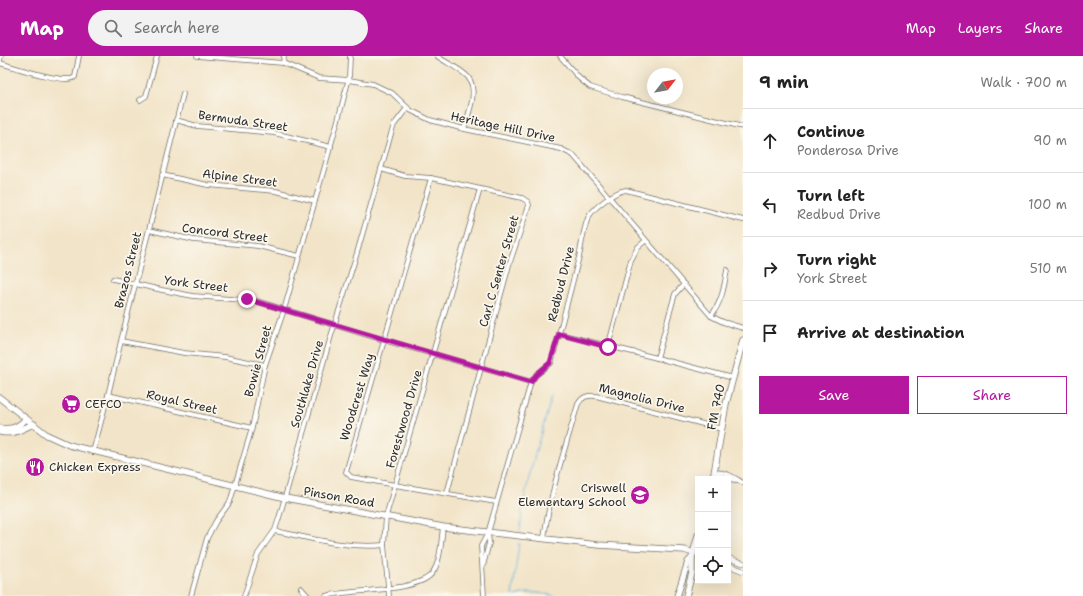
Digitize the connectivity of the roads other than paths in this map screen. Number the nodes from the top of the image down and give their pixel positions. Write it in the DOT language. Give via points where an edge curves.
graph roads {
  1 [pos="1,56"];
  2 [pos="79,56"];
  3 [pos="157,56"];
  4 [pos="197,56"];
  5 [pos="284,56"];
  6 [pos="350,56"];
  7 [pos="437,56"];
  8 [pos="560,56"];
  9 [pos="0,62"];
  10 [pos="283,63"];
  11 [pos="349,80"];
  12 [pos="183,94"];
  13 [pos="140,100"];
  14 [pos="407,108"];
  15 [pos="176,120"];
  16 [pos="743,126"];
  17 [pos="464,129"];
  18 [pos="331,146"];
  19 [pos="381,169"];
  20 [pos="162,175"];
  21 [pos="431,178"];
  22 [pos="480,189"];
  23 [pos="609,198"];
  24 [pos="315,201"];
  25 [pos="743,220"];
  26 [pos="149,230"];
  27 [pos="645,240"];
  28 [pos="299,256"];
  29 [pos="727,270"];
  30 [pos="113,279"];
  31 [pos="684,284"];
  32 [pos="135,285"];
  33 [pos="284,310"];
  34 [pos="711,316"];
  35 [pos="335,325"];
  36 [pos="743,328"];
  37 [pos="559,334"];
  38 [pos="384,340"];
  39 [pos="743,340"];
  40 [pos="121,341"];
  41 [pos="608,347"];
  42 [pos="433,353"];
  43 [pos="658,358"];
  44 [pos="265,365"];
  45 [pos="481,368"];
  46 [pos="733,378"];
  47 [pos="531,382"];
  48 [pos="108,395"];
  49 [pos="0,398"];
  50 [pos="26,419"];
  51 [pos="34,424"];
  52 [pos="0,428"];
  53 [pos="252,428"];
  54 [pos="722,429"];
  55 [pos="0,432"];
  56 [pos="93,452"];
  57 [pos="715,472"];
  58 [pos="713,476"];
  59 [pos="743,483"];
  60 [pos="395,485"];
  61 [pos="234,486"];
  62 [pos="447,493"];
  63 [pos="285,498"];
  64 [pos="496,502"];
  65 [pos="386,516"];
  66 [pos="443,527"];
  67 [pos="275,531"];
  68 [pos="488,533"];
  69 [pos="544,538"];
  70 [pos="384,546"];
  71 [pos="695,554"];
  72 [pos="695,555"];
  73 [pos="695,559"];
  74 [pos="731,559"];
  75 [pos="743,563"];
  76 [pos="483,566"];
  77 [pos="731,566"];
  78 [pos="743,571"];
  79 [pos="301,588"];
  80 [pos="388,588"];
  81 [pos="190,596"];
  82 [pos="244,596"];
  83 [pos="308,596"];
  84 [pos="326,596"];
  85 [pos="389,596"];
  86 [pos="484,596"];
  87 [pos="677,596"];
  88 [pos="686,596"];
  1 -- 9 [label="street"];
  2 -- 9 [label="street" via="74,78 71,79 57,79"];
  3 -- 13 [label="street" via="146,96"];
  4 -- 10 [label="street, Heritage Hill Drive"];
  5 -- 10 [label="street"];
  6 -- 11 [label="street, Bowie Street"];
  7 -- 17 [label="street" via="468,76 471,83 472,101"];
  8 -- 16 [label="street" via="579,78 590,86"];
  10 -- 11 [label="street, Heritage Hill Drive" via="319,78"];
  11 -- 14 [label="street, Heritage Hill Drive" via="383,88"];
  11 -- 18 [label="street, Bowie Street"];
  12 -- 15 [label="street, Brazos Street"];
  14 -- 17 [label="street, Heritage Hill Drive" via="430,120"];
  14 -- 19 [label="street, Southlake Drive" via="394,125"];
  15 -- 18 [label="street, Bermuda Street" via="197,126 274,133"];
  15 -- 20 [label="street, Brazos Street"];
  17 -- 23 [label="street, Heritage Hill Drive" via="568,152"];
  18 -- 24 [label="street, Bowie Street"];
  19 -- 21 [label="street, Carl C Senter Street" via="405,176"];
  19 -- 35 [label="street, Southlake Drive"];
  20 -- 24 [label="street, Alpine Street" via="208,185 276,191"];
  20 -- 26 [label="street, Brazos Street"];
  21 -- 22 [label="street, Carl C Senter Street"];
  21 -- 38 [label="street, Woodcrest Way"];
  22 -- 42 [label="street, Forestwood Drive"];
  22 -- 45 [label="street, Carl C Senter Street" via="526,199 529,205 509,265"];
  23 -- 25 [label="street, Redbud Drive" via="626,190"];
  23 -- 27 [label="street, Heritage Hill Drive"];
  23 -- 37 [label="street, Redbud Drive" via="588,220"];
  24 -- 28 [label="street, Bowie Street"];
  26 -- 28 [label="street, Concord Street" via="194,240 258,246"];
  26 -- 32 [label="street, Brazos Street"];
  27 -- 31 [label="street, Heritage Hill Drive"];
  27 -- 41 [label="street" via="631,260"];
  28 -- 33 [label="street, Bowie Street"];
  29 -- 34 [label="street" via="722,296"];
  30 -- 32 [label="street, York Street"];
  31 -- 34 [label="street, Heritage Hill Drive"];
  31 -- 43 [label="street" via="675,294"];
  32 -- 33 [label="street, York Street" via="194,296 247,299"];
  32 -- 40 [label="street, Brazos Street"];
  33 -- 35 [label="street, York Street"];
  33 -- 44 [label="street, Bowie Street"];
  34 -- 36 [label="street, Heritage Hill Drive"];
  35 -- 38 [label="street, York Street"];
  35 -- 63 [label="street, Southlake Drive"];
  37 -- 41 [label="street"];
  37 -- 47 [label="street, Redbud Drive" via="550,363"];
  38 -- 42 [label="street, York Street"];
  38 -- 60 [label="street, Woodcrest Way" via="346,472 351,476"];
  39 -- 46 [label="main road, FM 740 / FM 740"];
  40 -- 44 [label="street" via="184,353 225,356"];
  40 -- 48 [label="street, Brazos Street"];
  41 -- 43 [label="street"];
  42 -- 45 [label="street, York Street"];
  42 -- 60 [label="street, Forestwood Drive"];
  43 -- 46 [label="street"];
  44 -- 53 [label="street, Bowie Street"];
  45 -- 47 [label="street, York Street"];
  45 -- 62 [label="street, Carl C Senter Street"];
  46 -- 54 [label="main road, FM 740 / FM 740"];
  47 -- 64 [label="street, Redbud Drive"];
  48 -- 53 [label="street, Royal Street"];
  48 -- 56 [label="street, Brazos Street"];
  49 -- 50 [label="main road, Pinson Road"];
  50 -- 51 [label="main road, Pinson Road"];
  50 -- 52 [label="main road" via="14,428"];
  51 -- 55 [label="main road" via="18,432"];
  51 -- 56 [label="main road, Pinson Road" via="59,441"];
  53 -- 61 [label="street, Bowie Street"];
  54 -- 57 [label="main road, FM 740 / FM 740"];
  54 -- 69 [label="street, Magnolia Drive" via="596,396 586,396 578,404 550,499"];
  56 -- 61 [label="main road, Pinson Road"];
  57 -- 58 [label="main road, FM 740 / FM 740"];
  57 -- 59 [label="street" via="725,473"];
  60 -- 62 [label="street, Woodcrest Way"];
  60 -- 65 [label="street, Forestwood Drive"];
  61 -- 63 [label="main road, Pinson Road"];
  61 -- 81 [label="street, Bowie Street" via="230,502 207,538"];
  62 -- 64 [label="street, Woodcrest Way"];
  63 -- 65 [label="main road, Pinson Road"];
  63 -- 67 [label="street, Southlake Drive"];
  64 -- 68 [label="street, Redbud Drive"];
  65 -- 66 [label="main road, Pinson Road"];
  65 -- 70 [label="street, Forestwood Drive"];
  66 -- 68 [label="main road, Pinson Road"];
  66 -- 80 [label="street" via="438,561 433,572 424,580"];
  67 -- 70 [label="street" via="349,544"];
  67 -- 82 [label="street, Southlake Drive" via="258,554"];
  68 -- 69 [label="main road, Pinson Road"];
  68 -- 76 [label="street, Redbud Drive" via="489,543"];
  68 -- 76 [label="street, Redbud Drive" via="481,546"];
  69 -- 71 [label="main road, Pinson Road" via="598,545 684,550"];
  70 -- 80 [label="street, Forestwood Drive"];
  72 -- 87 [label="main road" via="688,562"];
  73 -- 88 [label="main road"];
  74 -- 75 [label="street"];
  76 -- 86 [label="street, Redbud Drive"];
  77 -- 78 [label="street"];
  79 -- 83 [label="street"];
  80 -- 84 [label="street"];
  80 -- 85 [label="street, Forestwood Drive"];
}
